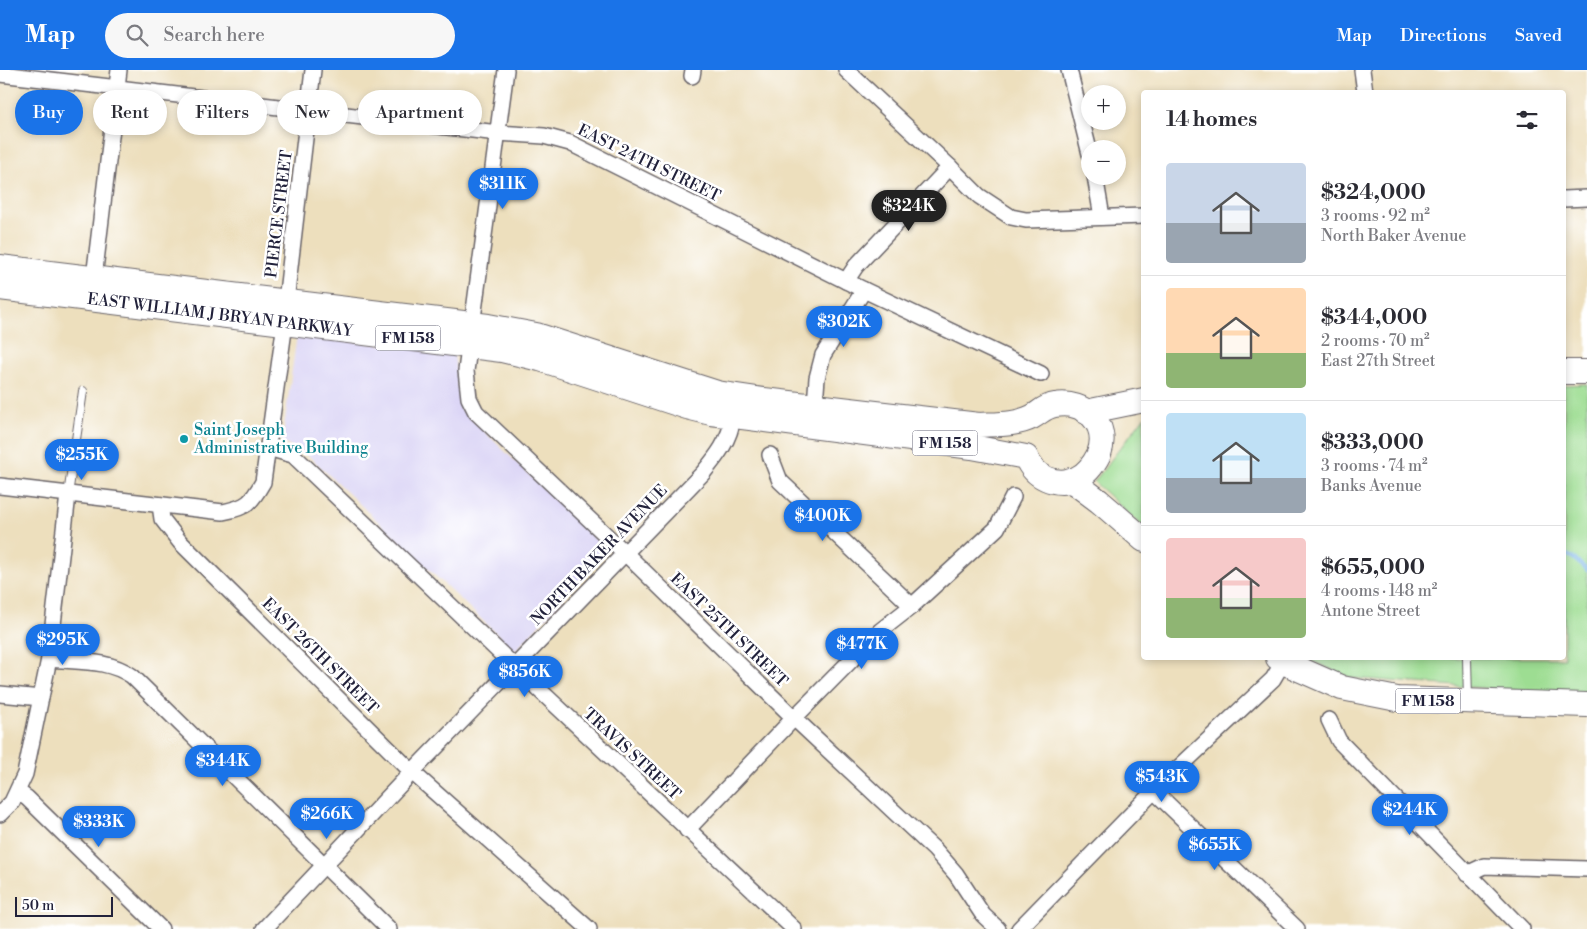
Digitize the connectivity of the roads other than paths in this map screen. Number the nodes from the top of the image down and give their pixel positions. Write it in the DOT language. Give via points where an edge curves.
graph roads {
  1 [pos="119,70"];
  2 [pos="313,70"];
  3 [pos="506,70"];
  4 [pos="846,70"];
  5 [pos="1069,70"];
  6 [pos="1362,70"];
  7 [pos="0,74"];
  8 [pos="117,88"];
  9 [pos="311,90"];
  10 [pos="1364,90"];
  11 [pos="277,107"];
  12 [pos="348,116"];
  13 [pos="498,133"];
  14 [pos="305,135"];
  15 [pos="1086,140"];
  16 [pos="950,166"];
  17 [pos="1097,185"];
  18 [pos="1587,198"];
  19 [pos="1566,199"];
  20 [pos="1141,216"];
  21 [pos="1102,217"];
  22 [pos="0,267"];
  23 [pos="94,278"];
  24 [pos="846,280"];
  25 [pos="0,288"];
  26 [pos="864,290"];
  27 [pos="286,312"];
  28 [pos="471,335"];
  29 [pos="1566,372"];
  30 [pos="1587,372"];
  31 [pos="1041,374"];
  32 [pos="83,392"];
  33 [pos="1141,401"];
  34 [pos="815,405"];
  35 [pos="1086,412"];
  36 [pos="733,417"];
  37 [pos="1033,417"];
  38 [pos="268,448"];
  39 [pos="770,455"];
  40 [pos="1026,457"];
  41 [pos="1071,480"];
  42 [pos="0,486"];
  43 [pos="68,495"];
  44 [pos="1013,497"];
  45 [pos="160,506"];
  46 [pos="1141,537"];
  47 [pos="625,553"];
  48 [pos="912,606"];
  49 [pos="49,659"];
  50 [pos="1281,660"];
  51 [pos="1467,660"];
  52 [pos="515,667"];
  53 [pos="0,694"];
  54 [pos="41,698"];
  55 [pos="1468,702"];
  56 [pos="1587,704"];
  57 [pos="794,718"];
  58 [pos="1329,720"];
  59 [pos="412,772"];
  60 [pos="1154,791"];
  61 [pos="18,792"];
  62 [pos="0,814"];
  63 [pos="687,830"];
  64 [pos="324,865"];
  65 [pos="1587,869"];
  66 [pos="1467,874"];
  67 [pos="161,929"];
  68 [pos="264,929"];
  69 [pos="389,929"];
  70 [pos="590,929"];
  71 [pos="794,929"];
  72 [pos="998,929"];
  73 [pos="1019,929"];
  74 [pos="1297,929"];
  75 [pos="1522,929"];
  1 -- 8 [label="street"];
  2 -- 9 [label="street, PIERCE STREET"];
  3 -- 13 [label="street, EAST 25TH STREET"];
  4 -- 16 [label="street"];
  5 -- 15 [label="street"];
  6 -- 10 [label="street"];
  7 -- 8 [label="street, EAST 24TH STREET"];
  8 -- 11 [label="street, EAST 24TH STREET"];
  8 -- 23 [label="street"];
  12 -- 13 [label="street, EAST 24TH STREET"];
  13 -- 24 [label="street, EAST 24TH STREET" via="544,136 570,143"];
  13 -- 28 [label="street, EAST 25TH STREET"];
  14 -- 27 [label="street, PIERCE STREET"];
  16 -- 21 [label="street" via="979,196 1011,217 1026,220"];
  16 -- 24 [label="street"];
  17 -- 21 [label="street"];
  18 -- 19 [label="street"];
  20 -- 21 [label="street"];
  22 -- 23 [label="main road, EAST WILLIAM J BRYAN PARKWAY / FM 158"];
  23 -- 27 [label="main road, EAST WILLIAM J BRYAN PARKWAY / FM 158"];
  24 -- 26 [label="street, EAST 24TH STREET"];
  25 -- 27 [label="main road, EAST WILLIAM J BRYAN PARKWAY / FM 158"];
  26 -- 31 [label="street, EAST 24TH STREET"];
  26 -- 34 [label="street" via="823,355"];
  27 -- 28 [label="main road, EAST WILLIAM J BRYAN PARKWAY / FM 158"];
  27 -- 38 [label="street, PIERCE STREET"];
  28 -- 34 [label="main road, EAST WILLIAM J BRYAN PARKWAY / FM 158" via="536,335 717,393"];
  28 -- 36 [label="main road, EAST WILLIAM J BRYAN PARKWAY / FM 158" via="687,407"];
  28 -- 47 [label="street, EAST 25TH STREET" via="466,371 469,398 476,412"];
  29 -- 30 [label="main road"];
  32 -- 43 [label="lane"];
  33 -- 35 [label="main road, EAST WILLIAM J BRYAN PARKWAY / FM 158"];
  34 -- 37 [label="main road, EAST WILLIAM J BRYAN PARKWAY / FM 158" via="979,425 1012,423"];
  35 -- 37 [label="main road, EAST WILLIAM J BRYAN PARKWAY / FM 158" via="1058,404 1043,408"];
  35 -- 41 [label="main road" via="1101,430 1101,444 1092,466"];
  36 -- 40 [label="main road, EAST WILLIAM J BRYAN PARKWAY / FM 158" via="972,446"];
  36 -- 47 [label="street, NORTH BAKER AVENUE" via="722,450"];
  37 -- 40 [label="main road" via="1026,432"];
  38 -- 45 [label="street, PIERCE STREET" via="263,482 247,505 223,512"];
  38 -- 52 [label="street, TRAVIS STREET" via="293,454"];
  39 -- 48 [label="street" via="780,481"];
  40 -- 41 [label="main road" via="1044,478 1057,482"];
  41 -- 46 [label="main road"];
  42 -- 43 [label="street"];
  43 -- 45 [label="street"];
  43 -- 49 [label="street"];
  44 -- 48 [label="street" via="997,528"];
  45 -- 59 [label="street, EAST 26TH STREET" via="162,519 180,542"];
  47 -- 52 [label="street, NORTH BAKER AVENUE"];
  47 -- 57 [label="street, EAST 25TH STREET"];
  48 -- 57 [label="street" via="880,631"];
  49 -- 54 [label="street"];
  49 -- 64 [label="street" via="105,664 121,668 132,676"];
  50 -- 55 [label="main road, FM 158" via="1336,685 1370,694 1397,699"];
  50 -- 60 [label="street" via="1273,679"];
  51 -- 55 [label="lane"];
  52 -- 59 [label="street, NORTH BAKER AVENUE"];
  52 -- 63 [label="street, TRAVIS STREET"];
  53 -- 54 [label="street"];
  54 -- 61 [label="street" via="25,774"];
  55 -- 56 [label="main road, FM 158"];
  57 -- 63 [label="street"];
  57 -- 72 [label="street, EAST 25TH STREET" via="935,850 956,874 983,915"];
  58 -- 66 [label="street" via="1339,741"];
  59 -- 64 [label="street, NORTH BAKER AVENUE"];
  59 -- 70 [label="street, EAST 26TH STREET"];
  60 -- 73 [label="street"];
  60 -- 74 [label="street"];
  61 -- 62 [label="street"];
  61 -- 67 [label="street"];
  63 -- 71 [label="street, TRAVIS STREET"];
  64 -- 68 [label="street, NORTH BAKER AVENUE"];
  64 -- 69 [label="street"];
  65 -- 66 [label="street" via="1484,866"];
  66 -- 75 [label="street"];
}
